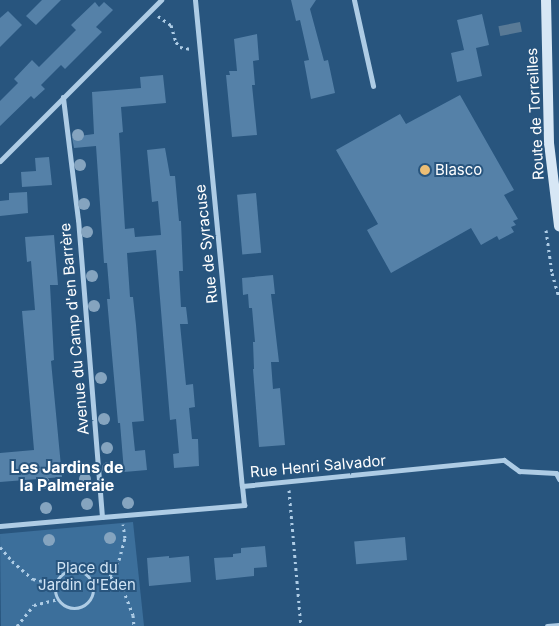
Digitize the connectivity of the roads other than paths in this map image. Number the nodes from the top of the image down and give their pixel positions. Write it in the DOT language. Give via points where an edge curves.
graph roads {
  1 [pos="161,0"];
  2 [pos="195,0"];
  3 [pos="354,0"];
  4 [pos="546,0"];
  5 [pos="372,86"];
  6 [pos="63,97"];
  7 [pos="0,161"];
  8 [pos="559,226"];
  9 [pos="559,479"];
  10 [pos="242,486"];
  11 [pos="102,517"];
  12 [pos="0,526"];
  13 [pos="559,625"];
  14 [pos="548,626"];
  1 -- 6 [label="street"];
  2 -- 10 [label="street, Rue de Syracuse"];
  3 -- 5 [label="street"];
  4 -- 8 [label="main road, Route de Torreilles" via="549,143"];
  6 -- 7 [label="street"];
  6 -- 11 [label="street, Avenue du Camp d'en Barrère" via="78,220"];
  9 -- 10 [label="street, Rue Henri Salvador" via="556,473 519,471 504,460"];
  10 -- 11 [label="street, Rue Henri Salvador" via="244,505"];
  11 -- 12 [label="street"];
  13 -- 14 [label="street"];
}
